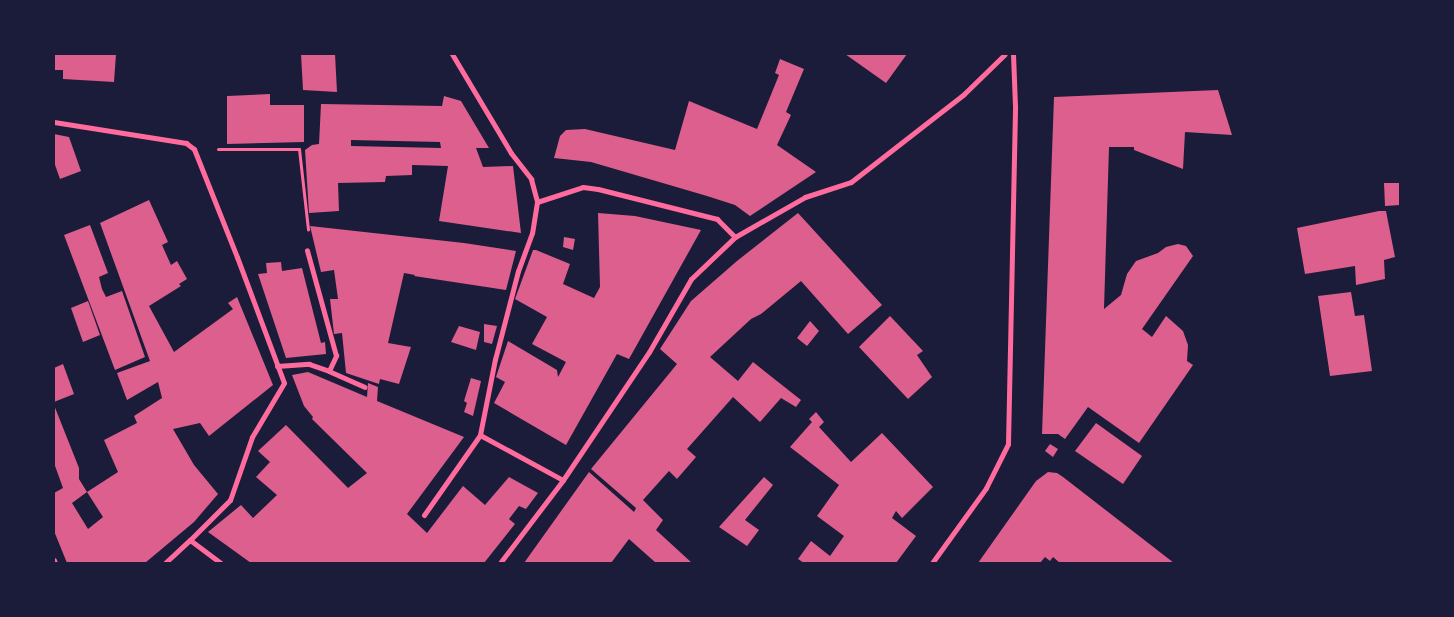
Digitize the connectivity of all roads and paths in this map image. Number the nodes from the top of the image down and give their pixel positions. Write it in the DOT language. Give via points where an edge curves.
graph roads {
  1 [pos="452,54"];
  2 [pos="1005,54"];
  3 [pos="1013,54"];
  4 [pos="54,122"];
  5 [pos="194,149"];
  6 [pos="537,202"];
  7 [pos="735,237"];
  8 [pos="307,252"];
  9 [pos="277,366"];
  10 [pos="329,371"];
  11 [pos="365,387"];
  12 [pos="480,436"];
  13 [pos="563,480"];
  14 [pos="424,515"];
  15 [pos="190,540"];
  16 [pos="165,563"];
  17 [pos="220,563"];
  18 [pos="500,563"];
  19 [pos="932,563"];
  1 -- 6 [label="street" via="511,154 531,179"];
  2 -- 7 [label="street" via="964,94 851,182 805,197"];
  3 -- 19 [label="street" via="1015,106 1008,444 986,488"];
  4 -- 5 [label="street" via="186,143"];
  5 -- 8 [label="path" via="299,149 310,245"];
  5 -- 9 [label="street"];
  6 -- 7 [label="street" via="583,187 598,189 717,218"];
  6 -- 12 [label="street" via="532,233 494,359"];
  7 -- 13 [label="street" via="691,279 649,352"];
  8 -- 10 [label="street" via="336,356"];
  9 -- 10 [label="street" via="308,364"];
  9 -- 15 [label="street" via="284,383 252,437 230,500"];
  10 -- 11 [label="street"];
  12 -- 13 [label="street"];
  12 -- 14 [label="street"];
  13 -- 18 [label="street"];
  15 -- 16 [label="street"];
  15 -- 17 [label="street"];
}
